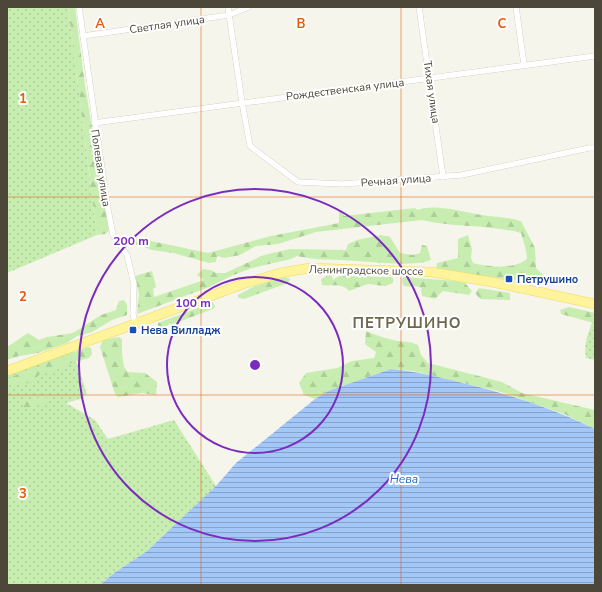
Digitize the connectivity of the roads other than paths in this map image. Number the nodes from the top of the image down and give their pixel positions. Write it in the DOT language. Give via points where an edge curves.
graph roads {
  1 [pos="79,7"];
  2 [pos="228,7"];
  3 [pos="249,7"];
  4 [pos="419,7"];
  5 [pos="516,7"];
  6 [pos="230,15"];
  7 [pos="83,36"];
  8 [pos="595,56"];
  9 [pos="524,65"];
  10 [pos="430,78"];
  11 [pos="242,102"];
  12 [pos="94,123"];
  13 [pos="595,148"];
  14 [pos="443,177"];
  15 [pos="595,304"];
  16 [pos="135,323"];
  17 [pos="7,371"];
  1 -- 7 [label="street, Полевая улица"];
  2 -- 6 [label="street, Речная улица"];
  3 -- 6 [label="street, Светлая улица"];
  4 -- 10 [label="street, Тихая улица"];
  5 -- 9 [label="street"];
  6 -- 7 [label="street, Светлая улица"];
  6 -- 11 [label="street, Речная улица"];
  7 -- 12 [label="street, Полевая улица"];
  8 -- 9 [label="street, Рождественская улица"];
  9 -- 10 [label="street, Рождественская улица"];
  10 -- 11 [label="street, Рождественская улица"];
  10 -- 14 [label="street, Тихая улица"];
  11 -- 12 [label="street, Рождественская улица"];
  11 -- 14 [label="street, Речная улица" via="250,146 298,182 342,184"];
  12 -- 16 [label="street, Полевая улица" via="113,235 127,255 134,284"];
  13 -- 14 [label="street, Речная улица"];
  15 -- 16 [label="main road, Ленинградское шоссе" via="454,274 317,268 266,276"];
  16 -- 17 [label="main road, Ленинградское шоссе"];
}
